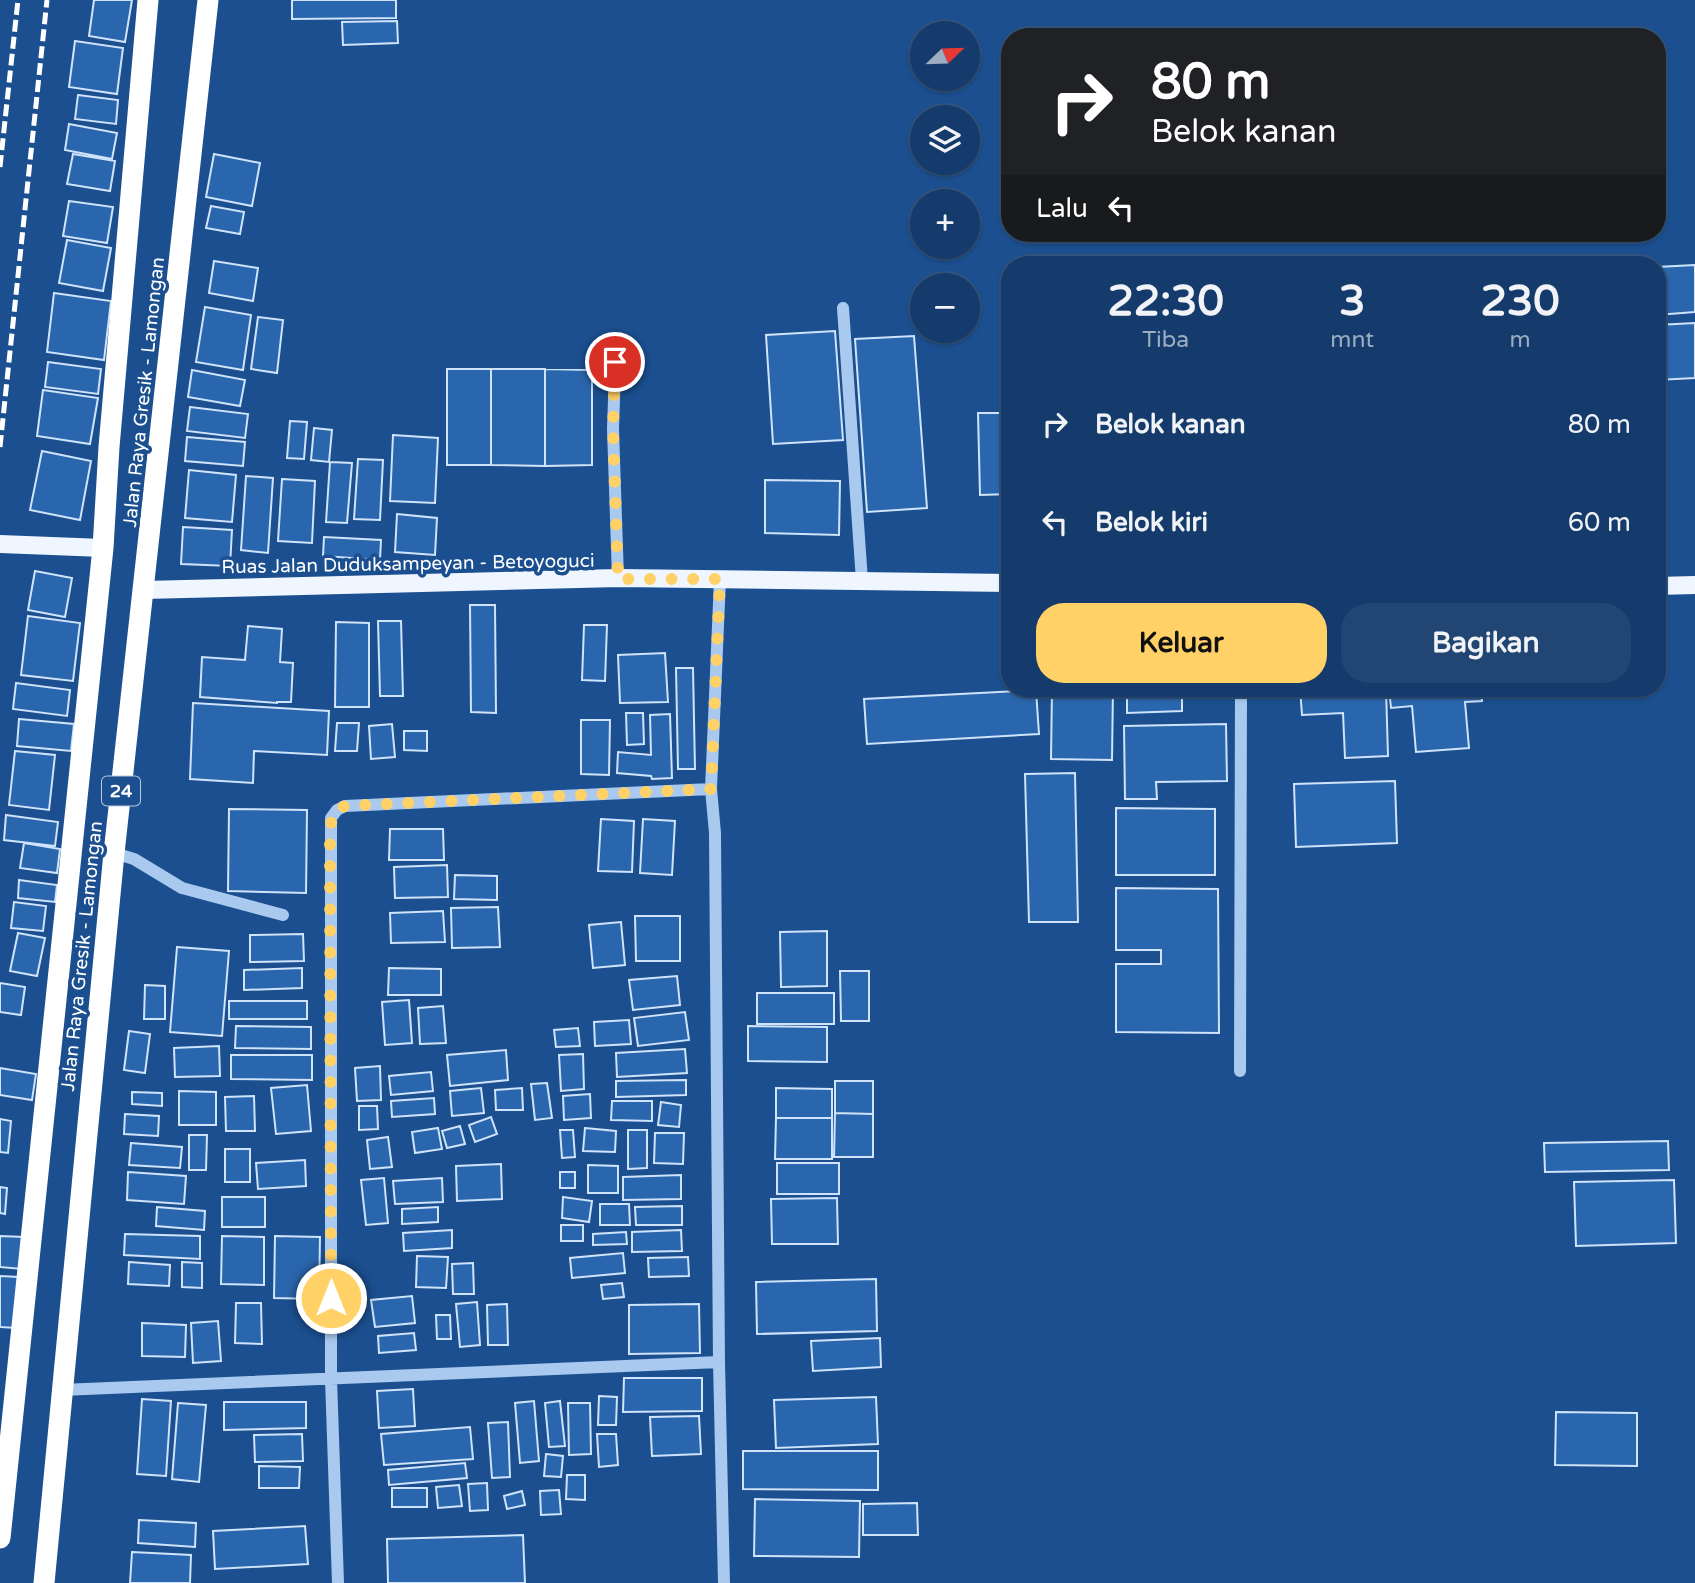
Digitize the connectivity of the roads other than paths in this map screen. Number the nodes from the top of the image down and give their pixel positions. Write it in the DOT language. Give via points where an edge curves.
graph roads {
  1 [pos="148,0"];
  2 [pos="208,0"];
  3 [pos="842,308"];
  4 [pos="615,340"];
  5 [pos="0,544"];
  6 [pos="103,548"];
  7 [pos="618,579"];
  8 [pos="720,579"];
  9 [pos="862,581"];
  10 [pos="1001,583"];
  11 [pos="1695,585"];
  12 [pos="1666,586"];
  13 [pos="144,590"];
  14 [pos="1241,697"];
  15 [pos="711,789"];
  16 [pos="114,853"];
  17 [pos="283,915"];
  18 [pos="1240,1071"];
  19 [pos="719,1362"];
  20 [pos="331,1380"];
  21 [pos="62,1390"];
  22 [pos="0,1538"];
  23 [pos="44,1583"];
  24 [pos="338,1583"];
  25 [pos="724,1583"];
  1 -- 6 [label="highway, 24"];
  2 -- 13 [label="highway, Jalan Raya Gresik - Lamongan / 24"];
  3 -- 9 [label="street"];
  4 -- 7 [label="street"];
  5 -- 6 [label="main road"];
  6 -- 22 [label="highway, 24"];
  7 -- 8 [label="main road, Ruas Jalan Duduksampeyan - Betoyoguci"];
  7 -- 13 [label="main road, Ruas Jalan Duduksampeyan - Betoyoguci"];
  8 -- 9 [label="main road, Ruas Jalan Duduksampeyan - Betoyoguci"];
  8 -- 15 [label="street"];
  9 -- 10 [label="main road, Ruas Jalan Duduksampeyan - Betoyoguci"];
  11 -- 12 [label="main road"];
  13 -- 16 [label="highway, Jalan Raya Gresik - Lamongan / 24"];
  14 -- 18 [label="street"];
  15 -- 19 [label="street"];
  15 -- 20 [label="street" via="345,806 331,818"];
  16 -- 17 [label="street" via="134,859 181,888"];
  16 -- 21 [label="highway, Jalan Raya Gresik - Lamongan / 24"];
  19 -- 20 [label="street"];
  19 -- 25 [label="street"];
  20 -- 21 [label="street"];
  20 -- 24 [label="street"];
  21 -- 23 [label="highway, Jalan Raya Gresik - Lamongan / 24"];
}
